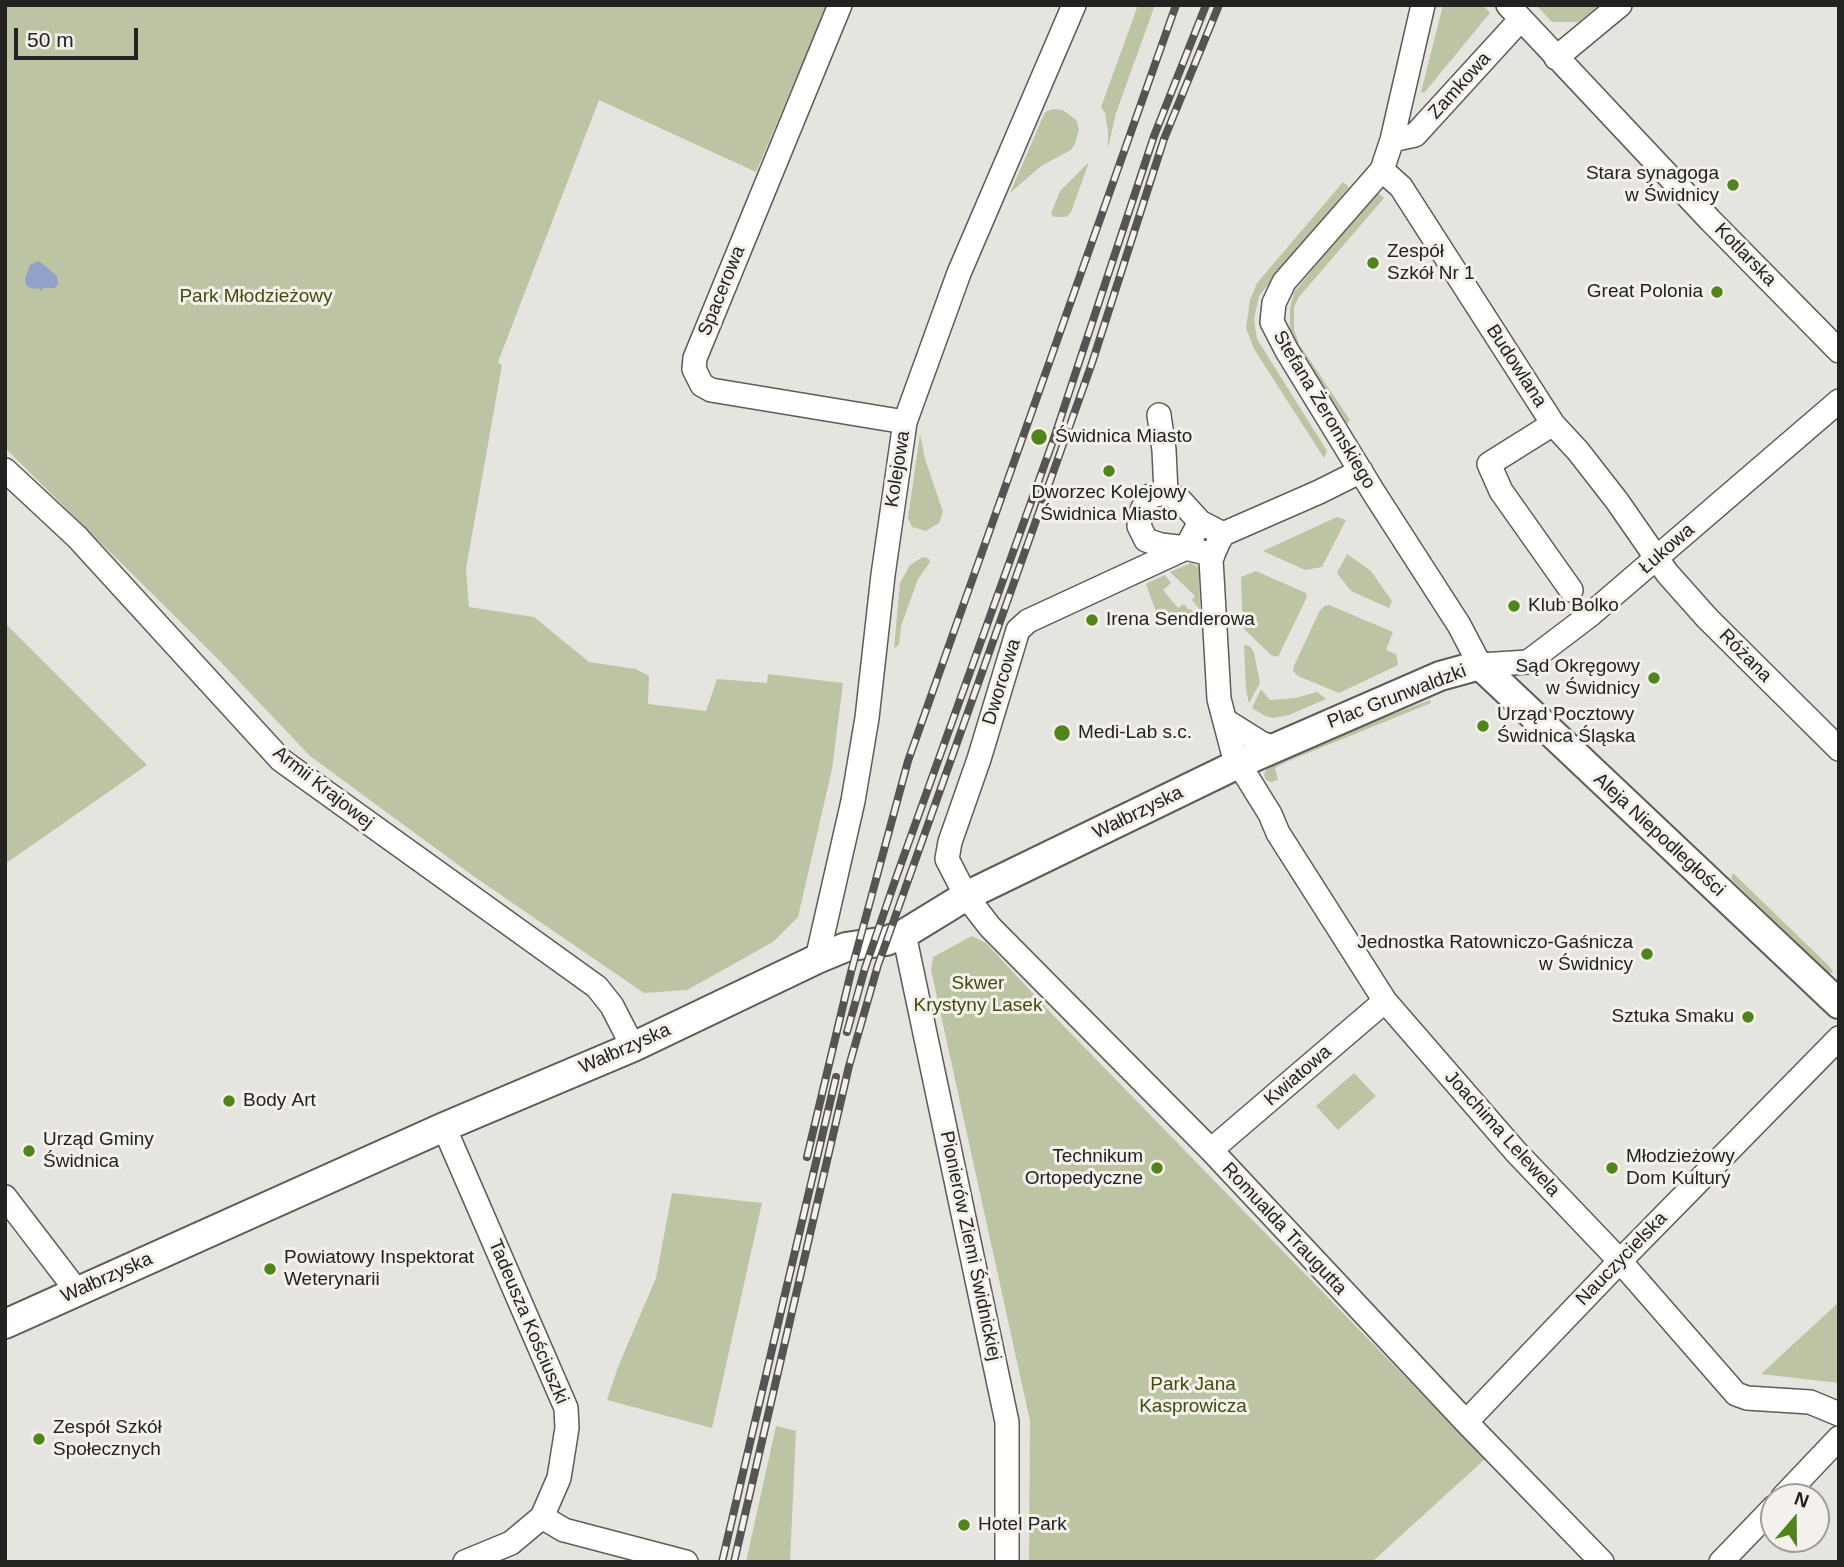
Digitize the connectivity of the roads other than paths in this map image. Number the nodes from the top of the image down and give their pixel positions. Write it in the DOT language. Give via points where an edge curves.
graph roads {
  1 [pos="839,5"];
  2 [pos="1074,5"];
  3 [pos="1423,5"];
  4 [pos="1620,5"];
  5 [pos="1514,12"];
  6 [pos="1556,58"];
  7 [pos="1392,140"];
  8 [pos="1382,170"];
  9 [pos="1839,351"];
  10 [pos="1839,401"];
  11 [pos="1159,415"];
  12 [pos="905,422"];
  13 [pos="1553,424"];
  14 [pos="5,470"];
  15 [pos="1361,471"];
  16 [pos="1166,493"];
  17 [pos="1200,522"];
  18 [pos="1218,544"];
  19 [pos="1186,548"];
  20 [pos="1657,558"];
  21 [pos="1581,603"];
  22 [pos="1459,625"];
  23 [pos="1480,665"];
  24 [pos="1226,721"];
  25 [pos="1274,748"];
  26 [pos="1839,749"];
  27 [pos="1238,764"];
  28 [pos="966,896"];
  29 [pos="904,934"];
  30 [pos="817,959"];
  31 [pos="1384,1001"];
  32 [pos="1839,1004"];
  33 [pos="1839,1038"];
  34 [pos="633,1047"];
  35 [pos="444,1127"];
  36 [pos="1211,1150"];
  37 [pos="5,1197"];
  38 [pos="5,1218"];
  39 [pos="1620,1261"];
  40 [pos="69,1295"];
  41 [pos="5,1324"];
  42 [pos="1839,1414"];
  43 [pos="1466,1422"];
  44 [pos="1839,1438"];
  45 [pos="1796,1483"];
  46 [pos="542,1517"];
  47 [pos="1760,1522"];
  48 [pos="465,1562"];
  49 [pos="686,1562"];
  50 [pos="1007,1562"];
  51 [pos="1602,1562"];
  52 [pos="1721,1562"];
  1 -- 12 [label="street, Spacerowa" via="694,369 702,385 711,390"];
  2 -- 12 [label="street, Kolejowa" via="959,274"];
  3 -- 7 [label="street, Stefana Żeromskiego"];
  4 -- 6 [label="street"];
  5 -- 6 [label="street, Kotlarska"];
  5 -- 7 [label="street, Zamkowa" via="1415,135"];
  6 -- 9 [label="street, Kotlarska"];
  7 -- 8 [label="street, Stefana Żeromskiego"];
  8 -- 13 [label="street, Budowlana" via="1401,187"];
  8 -- 15 [label="street, Stefana Żeromskiego" via="1284,282 1274,303 1272,323"];
  10 -- 20 [label="street, Łukowa"];
  11 -- 16 [label="street"];
  12 -- 30 [label="street, Kolejowa" via="865,729"];
  13 -- 20 [label="street, Budowlana"];
  13 -- 21 [label="street" via="1489,464 1501,491"];
  14 -- 34 [label="street, Armii Krajowej" via="77,537 281,760 597,986"];
  15 -- 18 [label="street"];
  15 -- 22 [label="street, Stefana Żeromskiego"];
  16 -- 17 [label="street" via="1180,500"];
  16 -- 19 [label="street" via="1150,496 1139,526 1146,540"];
  17 -- 18 [label="street"];
  17 -- 19 [label="street"];
  18 -- 19 [label="street"];
  18 -- 24 [label="street" via="1219,699"];
  19 -- 28 [label="street, Dworcowa" via="1028,621 1018,630 950,842 947,859"];
  20 -- 21 [label="street, Łukowa"];
  20 -- 26 [label="street, Różana" via="1700,611"];
  21 -- 23 [label="street, Łukowa" via="1528,662"];
  22 -- 23 [label="street, Plac Grunwaldzki"];
  23 -- 25 [label="main road, Plac Grunwaldzki" via="1440,676"];
  23 -- 32 [label="main road, Aleja Niepodległości"];
  24 -- 25 [label="street"];
  24 -- 27 [label="street"];
  25 -- 27 [label="main road, Plac Grunwaldzki"];
  27 -- 28 [label="main road, Wałbrzyska"];
  27 -- 31 [label="street, Joachima Lelewela"];
  28 -- 29 [label="main road, Wałbrzyska"];
  28 -- 36 [label="street, Romualda Traugutta" via="990,927"];
  29 -- 30 [label="main road, Wałbrzyska" via="845,947"];
  29 -- 50 [label="street, Pionierów Ziemi Świdnickiej" via="1007,1423"];
  30 -- 34 [label="main road, Wałbrzyska"];
  31 -- 36 [label="street, Kwiatowa"];
  31 -- 39 [label="street, Joachima Lelewela" via="1516,1152"];
  33 -- 39 [label="street, Nauczycielska"];
  34 -- 35 [label="main road, Wałbrzyska"];
  35 -- 40 [label="main road, Wałbrzyska"];
  35 -- 46 [label="street, Tadeusza Kościuszki" via="566,1408 559,1478"];
  36 -- 43 [label="street, Romualda Traugutta"];
  37 -- 40 [label="street"];
  38 -- 40 [label="street"];
  39 -- 42 [label="street, Joachima Lelewela" via="1736,1394 1810,1402"];
  39 -- 43 [label="street, Nauczycielska"];
  40 -- 41 [label="main road, Wałbrzyska"];
  43 -- 51 [label="street, Romualda Traugutta"];
  44 -- 45 [label="street"];
  46 -- 48 [label="street, Tadeusza Kościuszki" via="511,1543"];
  46 -- 49 [label="street" via="564,1530"];
  47 -- 52 [label="street"];
}
